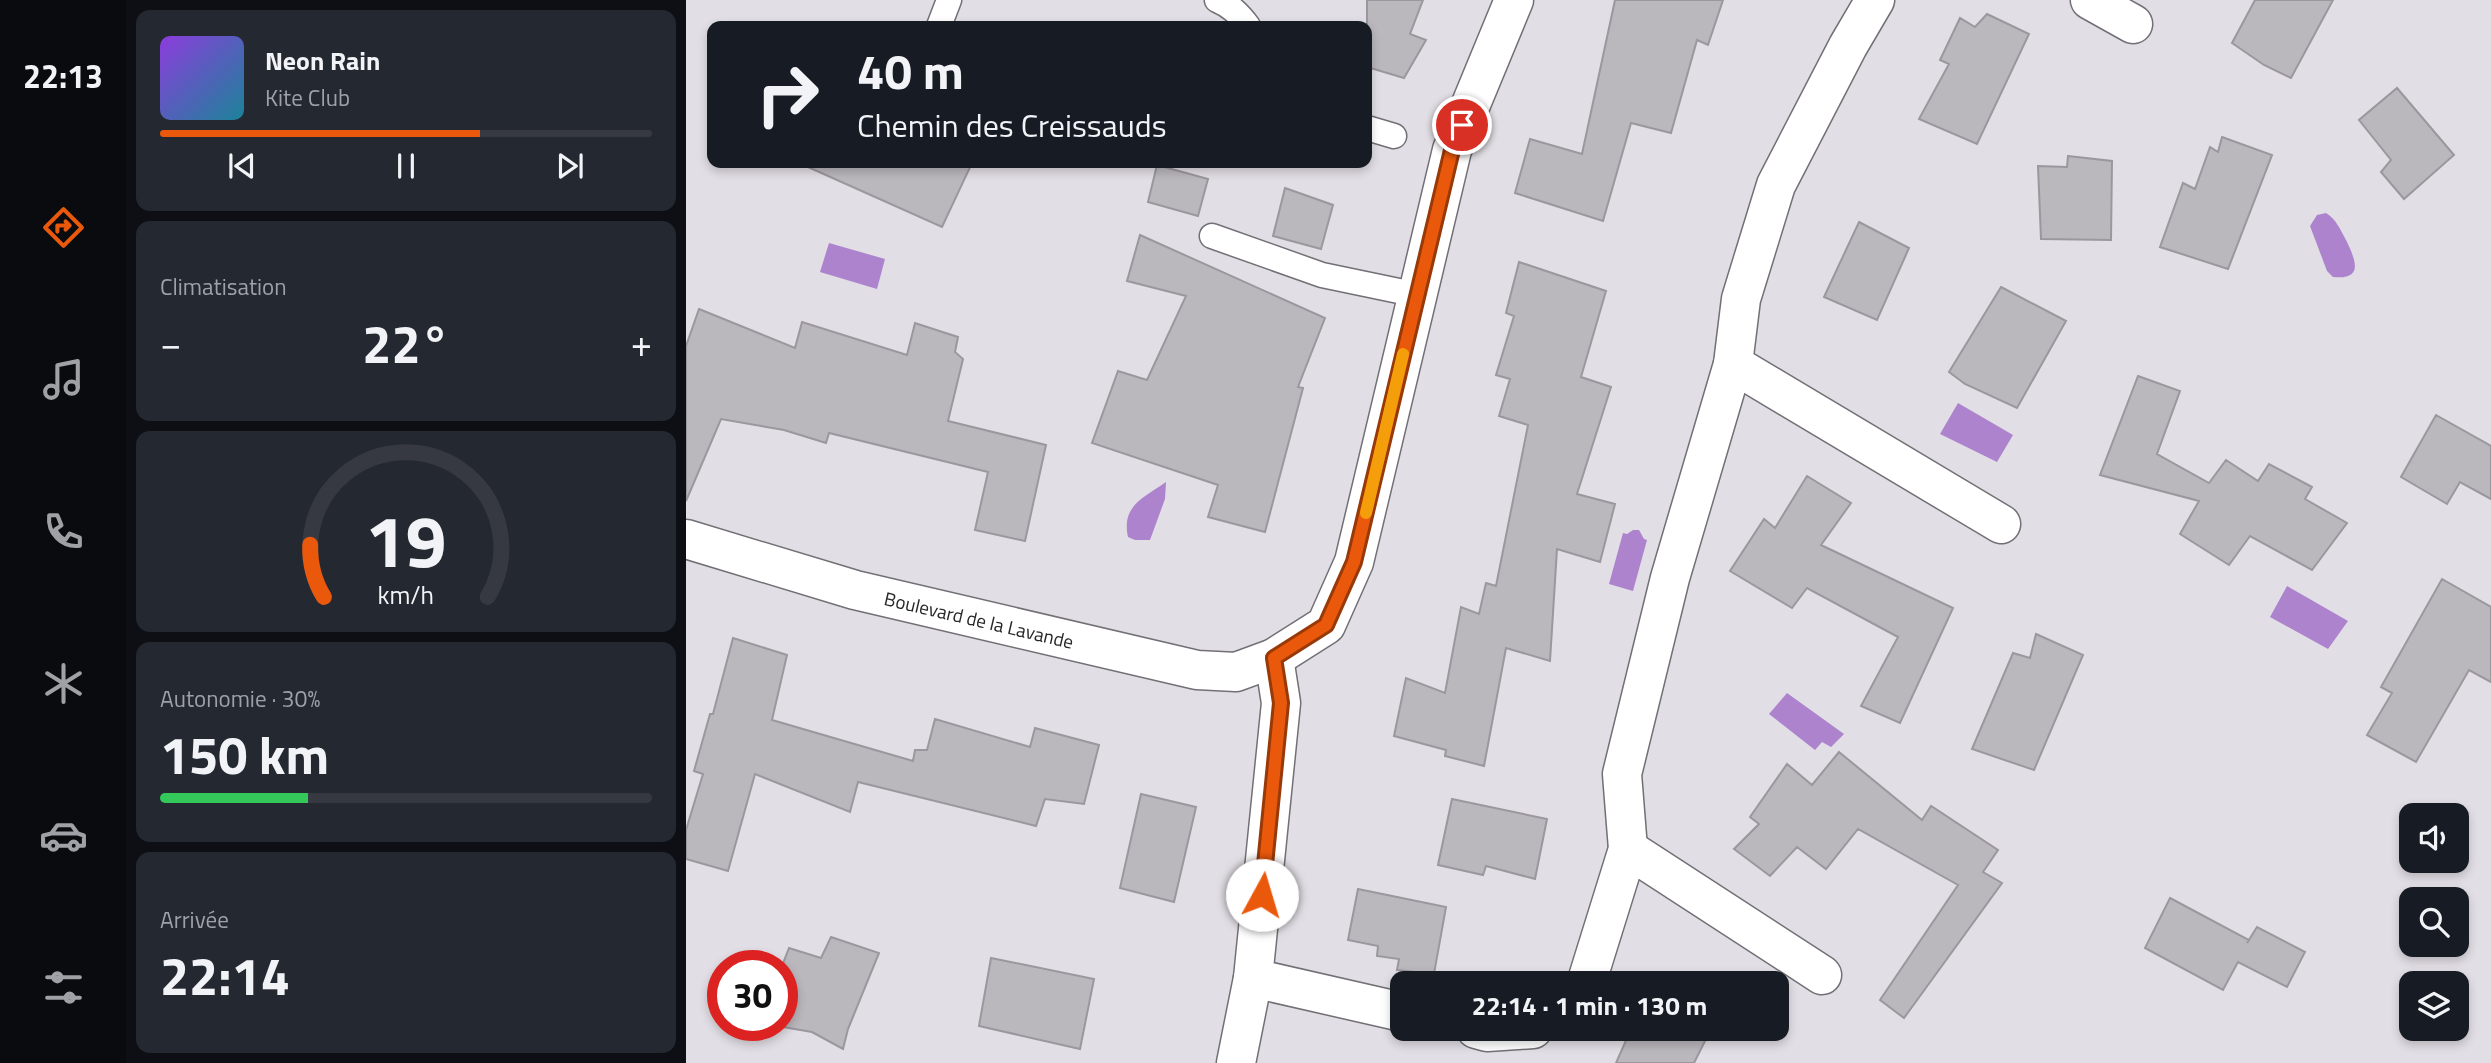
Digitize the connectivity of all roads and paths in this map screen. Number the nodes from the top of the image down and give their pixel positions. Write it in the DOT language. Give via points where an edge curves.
graph roads {
  1 [pos="950,0"];
  2 [pos="1217,0"];
  3 [pos="1514,0"];
  4 [pos="1875,0"];
  5 [pos="2090,0"];
  6 [pos="941,21"];
  7 [pos="1244,21"];
  8 [pos="2133,24"];
  9 [pos="1372,129"];
  10 [pos="1394,136"];
  11 [pos="1212,236"];
  12 [pos="1418,295"];
  13 [pos="1732,364"];
  14 [pos="2001,523"];
  15 [pos="686,539"];
  16 [pos="1274,658"];
  17 [pos="1628,849"];
  18 [pos="1590,971"];
  19 [pos="1822,975"];
  20 [pos="1253,978"];
  21 [pos="1390,1009"];
  22 [pos="1236,1063"];
  1 -- 6 [label="lane"];
  2 -- 7 [label="lane" via="1228,4"];
  3 -- 12 [label="street, Boulevard de la Lavande" via="1452,150"];
  4 -- 13 [label="street" via="1776,184 1741,299"];
  5 -- 8 [label="street"];
  9 -- 10 [label="lane"];
  11 -- 12 [label="lane" via="1322,275"];
  12 -- 16 [label="street, Boulevard de la Lavande" via="1354,562 1326,625"];
  13 -- 14 [label="street"];
  13 -- 17 [label="street" via="1670,578 1622,774"];
  15 -- 16 [label="street, Boulevard de la Lavande" via="855,590 1198,670 1236,672"];
  16 -- 20 [label="street" via="1281,703"];
  17 -- 18 [label="street"];
  17 -- 19 [label="street"];
  20 -- 21 [label="street"];
  20 -- 22 [label="street"];
}
